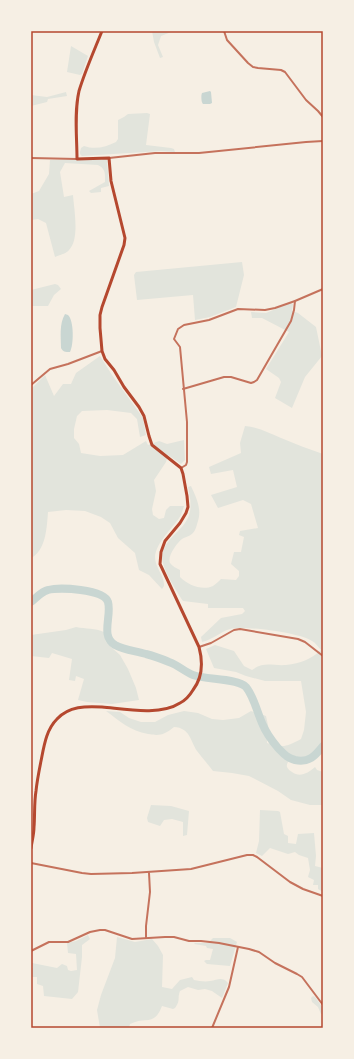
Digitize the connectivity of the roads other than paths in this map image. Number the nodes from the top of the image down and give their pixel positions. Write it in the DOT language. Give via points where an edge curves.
graph roads {
  1 [pos="102,31"];
  2 [pos="224,31"];
  3 [pos="323,117"];
  4 [pos="323,141"];
  5 [pos="31,158"];
  6 [pos="109,158"];
  7 [pos="77,159"];
  8 [pos="323,289"];
  9 [pos="295,301"];
  10 [pos="102,351"];
  11 [pos="31,385"];
  12 [pos="183,389"];
  13 [pos="181,468"];
  14 [pos="199,647"];
  15 [pos="323,656"];
  16 [pos="31,848"];
  17 [pos="31,863"];
  18 [pos="149,872"];
  19 [pos="323,896"];
  20 [pos="146,938"];
  21 [pos="238,947"];
  22 [pos="31,951"];
  23 [pos="323,1005"];
  24 [pos="212,1028"];
  1 -- 7 [label="main road" via="79,93 76,111"];
  2 -- 3 [label="street" via="227,40 253,67 285,72 306,100"];
  4 -- 6 [label="street" via="199,153 155,153"];
  5 -- 7 [label="street"];
  6 -- 7 [label="main road"];
  6 -- 10 [label="main road" via="110,181 125,238 100,315"];
  8 -- 9 [label="street"];
  9 -- 12 [label="street" via="291,322 254,382 224,377"];
  9 -- 12 [label="street" via="265,310 238,309 178,329 174,340 180,347"];
  10 -- 11 [label="street" via="50,369"];
  10 -- 13 [label="main road" via="144,416 152,445"];
  12 -- 13 [label="street" via="187,422 187,462"];
  13 -- 14 [label="main road" via="187,490 188,507 184,518 162,547 160,564"];
  14 -- 15 [label="street" via="240,629 298,639 306,642"];
  14 -- 16 [label="main road" via="202,667 197,686 181,703 166,709 145,710 77,707 58,718 51,726 46,736 36,791"];
  17 -- 18 [label="street" via="91,874"];
  18 -- 19 [label="street" via="191,869 253,855 290,882"];
  18 -- 20 [label="street"];
  20 -- 21 [label="street" via="174,937"];
  20 -- 22 [label="street" via="132,939 100,930 68,942 49,942"];
  21 -- 23 [label="street" via="258,952 302,977"];
  21 -- 24 [label="street" via="229,987"];
}
